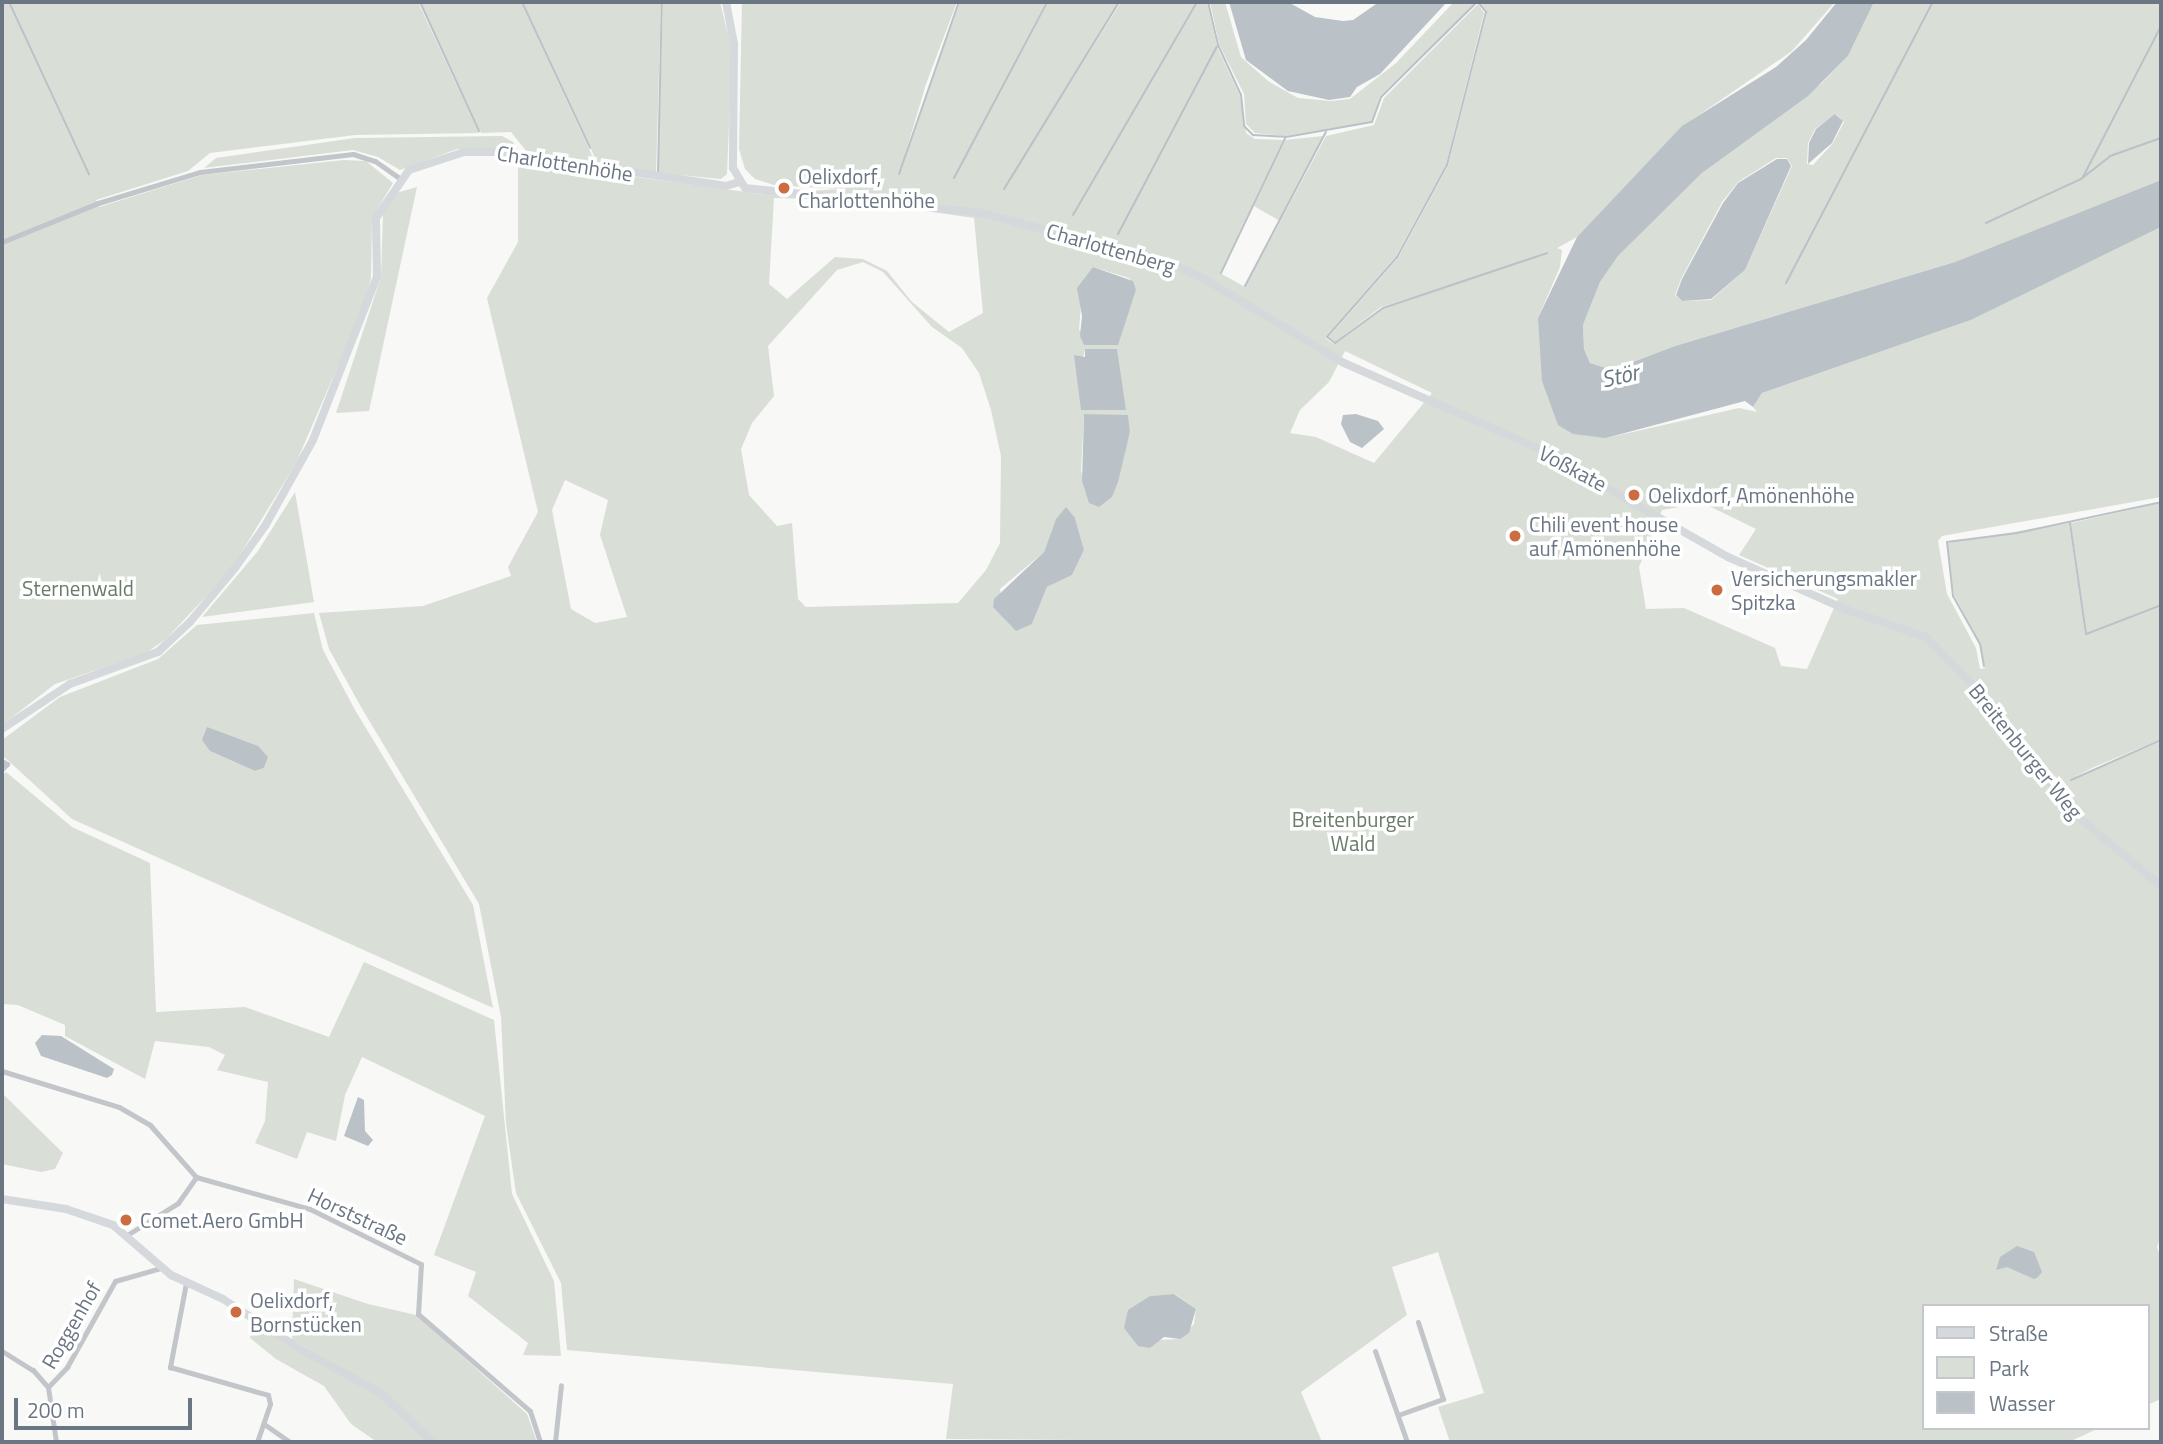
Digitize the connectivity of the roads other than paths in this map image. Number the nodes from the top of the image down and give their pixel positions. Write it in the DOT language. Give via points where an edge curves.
graph roads {
  1 [pos="726,2"];
  2 [pos="399,180"];
  3 [pos="739,182"];
  4 [pos="829,196"];
  5 [pos="2,242"];
  6 [pos="1445,408"];
  7 [pos="1926,637"];
  8 [pos="2,729"];
  9 [pos="2,761"];
  10 [pos="2,769"];
  11 [pos="2161,886"];
  12 [pos="2,1071"];
  13 [pos="196,1177"];
  14 [pos="2,1199"];
  15 [pos="127,1235"];
  16 [pos="161,1268"];
  17 [pos="187,1283"];
  18 [pos="1418,1322"];
  19 [pos="2,1351"];
  20 [pos="1376,1351"];
  21 [pos="561,1385"];
  22 [pos="48,1387"];
  23 [pos="1398,1415"];
  24 [pos="264,1424"];
  25 [pos="56,1442"];
  26 [pos="257,1442"];
  27 [pos="290,1442"];
  28 [pos="433,1442"];
  29 [pos="540,1442"];
  30 [pos="555,1442"];
  31 [pos="1406,1442"];
  1 -- 3 [label="main road" via="734,44 733,168"];
  2 -- 3 [label="main road, Charlottenhöhe" via="420,164 467,151 726,186"];
  2 -- 5 [label="street" via="375,161 353,154 200,172 98,203"];
  2 -- 8 [label="main road" via="376,218 377,277 369,305 304,460 265,526 171,642 148,657 52,693"];
  3 -- 4 [label="main road, Charlottenhöhe" via="761,192"];
  4 -- 6 [label="main road, Charlottenberg" via="981,213 1165,261 1344,363"];
  6 -- 7 [label="main road, Voßkate" via="1535,447 1728,557 1847,610"];
  7 -- 11 [label="main road, Breitenburger Weg" via="1977,689 2076,816"];
  9 -- 10 [label="street" via="7,764"];
  12 -- 13 [label="street" via="142,1119"];
  13 -- 15 [label="street" via="178,1203"];
  13 -- 29 [label="street, Horststraße" via="310,1209 421,1264 418,1314 530,1411"];
  14 -- 15 [label="main road" via="87,1214"];
  15 -- 16 [label="main road"];
  16 -- 17 [label="main road"];
  16 -- 22 [label="street, Roggenhof" via="115,1281 60,1378"];
  17 -- 24 [label="street" via="170,1367 265,1393 270,1404"];
  17 -- 28 [label="main road" via="216,1295 300,1349 359,1378"];
  18 -- 23 [label="street" via="1443,1400"];
  19 -- 22 [label="street" via="33,1370"];
  20 -- 23 [label="street"];
  21 -- 30 [label="street"];
  22 -- 25 [label="street"];
  23 -- 31 [label="street"];
  24 -- 26 [label="street"];
  24 -- 27 [label="street"];
}
